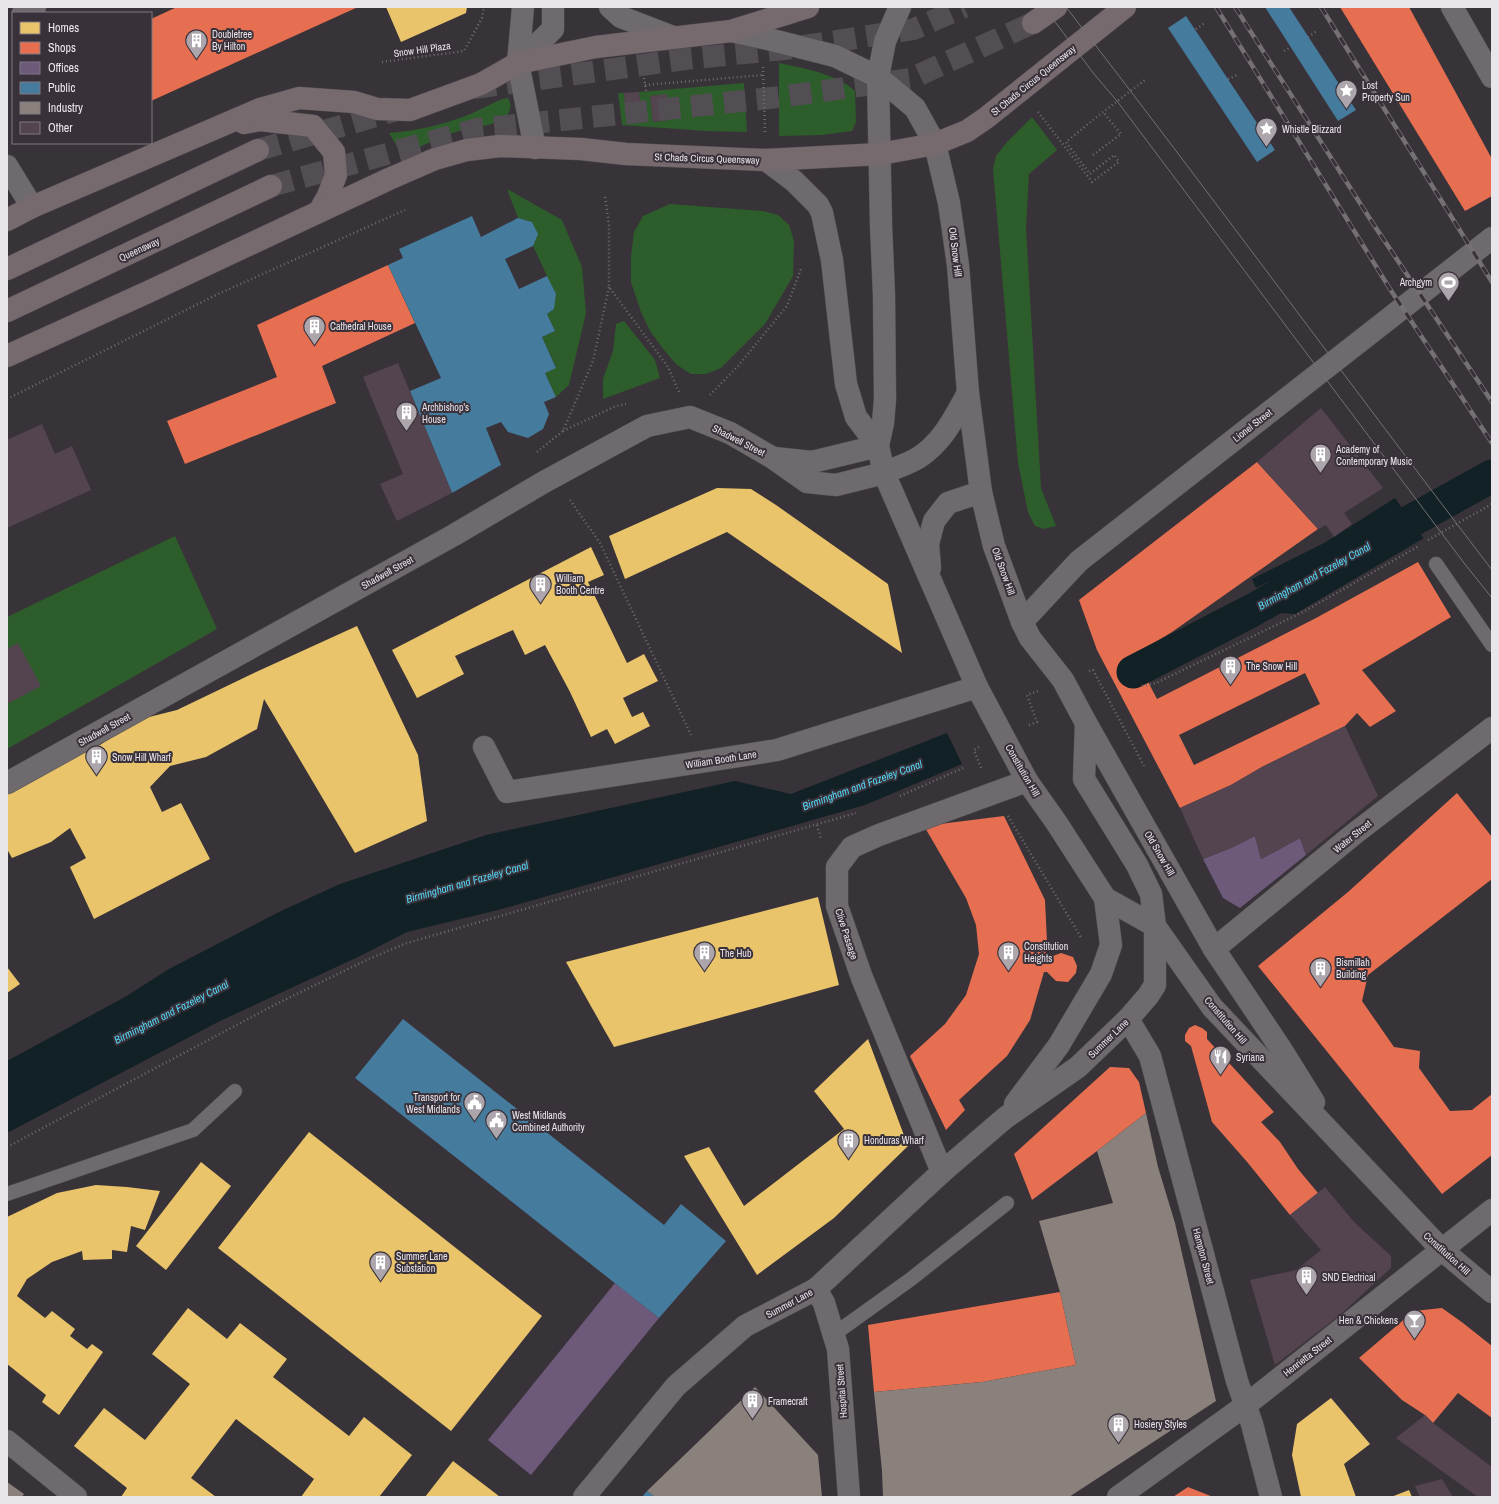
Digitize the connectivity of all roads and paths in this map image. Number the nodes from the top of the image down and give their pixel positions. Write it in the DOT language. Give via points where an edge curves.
graph roads {
  1 [pos="34,7"];
  2 [pos="484,7"];
  3 [pos="523,7"];
  4 [pos="553,7"];
  5 [pos="610,7"];
  6 [pos="808,7"];
  7 [pos="900,7"];
  8 [pos="1056,7"];
  9 [pos="1124,7"];
  10 [pos="1452,7"];
  11 [pos="25,12"];
  12 [pos="1033,23"];
  13 [pos="1204,23"];
  14 [pos="1196,29"];
  15 [pos="731,31"];
  16 [pos="1317,31"];
  17 [pos="674,37"];
  18 [pos="762,37"];
  19 [pos="1308,37"];
  20 [pos="1291,47"];
  21 [pos="1284,51"];
  22 [pos="382,62"];
  23 [pos="518,63"];
  24 [pos="763,75"];
  25 [pos="1237,75"];
  26 [pos="878,76"];
  27 [pos="1492,77"];
  28 [pos="644,78"];
  29 [pos="1228,79"];
  30 [pos="1144,80"];
  31 [pos="645,85"];
  32 [pos="1352,86"];
  33 [pos="1343,90"];
  34 [pos="646,91"];
  35 [pos="1037,112"];
  36 [pos="1103,112"];
  37 [pos="1271,129"];
  38 [pos="212,130"];
  39 [pos="1264,133"];
  40 [pos="935,144"];
  41 [pos="535,148"];
  42 [pos="258,150"];
  43 [pos="880,154"];
  44 [pos="1093,155"];
  45 [pos="766,160"];
  46 [pos="7,166"];
  47 [pos="271,186"];
  48 [pos="605,197"];
  49 [pos="32,207"];
  50 [pos="320,210"];
  51 [pos="405,210"];
  52 [pos="7,220"];
  53 [pos="1492,238"];
  54 [pos="7,269"];
  55 [pos="801,269"];
  56 [pos="608,287"];
  57 [pos="7,311"];
  58 [pos="7,356"];
  59 [pos="968,392"];
  60 [pos="7,399"];
  61 [pos="690,417"];
  62 [pos="878,446"];
  63 [pos="773,458"];
  64 [pos="884,473"];
  65 [pos="544,482"];
  66 [pos="981,492"];
  67 [pos="1492,504"];
  68 [pos="1436,564"];
  69 [pos="931,580"];
  70 [pos="1022,622"];
  71 [pos="1492,645"];
  72 [pos="1142,686"];
  73 [pos="977,687"];
  74 [pos="1086,724"];
  75 [pos="1492,728"];
  76 [pos="484,747"];
  77 [pos="703,762"];
  78 [pos="963,768"];
  79 [pos="1027,780"];
  80 [pos="7,783"];
  81 [pos="893,798"];
  82 [pos="858,812"];
  83 [pos="1105,898"];
  84 [pos="1155,926"];
  85 [pos="1214,948"];
  86 [pos="1128,1019"];
  87 [pos="235,1091"];
  88 [pos="1005,1118"];
  89 [pos="1338,1142"];
  90 [pos="7,1147"];
  91 [pos="942,1172"];
  92 [pos="7,1194"];
  93 [pos="1007,1204"];
  94 [pos="1492,1210"];
  95 [pos="1442,1250"];
  96 [pos="816,1289"];
  97 [pos="1492,1292"];
  98 [pos="833,1334"];
  99 [pos="1246,1404"];
  100 [pos="7,1441"];
  101 [pos="76,1497"];
  102 [pos="584,1497"];
  103 [pos="849,1497"];
  104 [pos="1118,1497"];
  105 [pos="1271,1497"];
  1 -- 11 [label="street"];
  2 -- 22 [label="path, Snow Hill Plaza" via="482,18 464,51"];
  3 -- 23 [label="street"];
  4 -- 23 [label="street" via="553,29"];
  5 -- 17 [label="street" via="620,17"];
  6 -- 15 [label="highway"];
  7 -- 26 [label="street" via="885,41"];
  8 -- 12 [label="highway"];
  9 -- 40 [label="highway, St Chads Circus Queensway" via="986,118 967,131"];
  10 -- 27 [label="street"];
  13 -- 14 [label="path"];
  15 -- 17 [label="highway"];
  15 -- 18 [label="street"];
  16 -- 19 [label="path"];
  17 -- 23 [label="highway" via="596,47"];
  18 -- 24 [label="path"];
  18 -- 26 [label="street" via="835,56"];
  20 -- 21 [label="path"];
  23 -- 38 [label="highway" via="481,84 410,110 377,109 354,102 299,98 260,109"];
  23 -- 41 [label="street"];
  24 -- 31 [label="path"];
  24 -- 45 [label="path"];
  25 -- 29 [label="path"];
  26 -- 40 [label="street" via="915,108"];
  26 -- 43 [label="street"];
  28 -- 31 [label="path"];
  30 -- 36 [label="path"];
  31 -- 34 [label="path"];
  32 -- 33 [label="path"];
  35 -- 36 [label="path" via="1092,182 1119,162 1114,155 1090,174 1066,142"];
  36 -- 44 [label="path" via="1121,134"];
  37 -- 39 [label="path"];
  38 -- 49 [label="highway"];
  38 -- 50 [label="highway" via="260,120 313,126 334,152 336,176"];
  40 -- 43 [label="highway, St Chads Circus Queensway"];
  40 -- 59 [label="street, Old Snow Hill" via="949,203 958,265"];
  41 -- 45 [label="highway, St Chads Circus Queensway"];
  41 -- 50 [label="highway, St Chads Circus Queensway" via="500,146 454,153"];
  42 -- 54 [label="highway"];
  43 -- 45 [label="highway, St Chads Circus Queensway"];
  43 -- 62 [label="street" via="885,399"];
  45 -- 62 [label="street" via="794,181 822,213 832,260 846,384 856,417"];
  46 -- 49 [label="street"];
  47 -- 57 [label="highway, Queensway"];
  48 -- 56 [label="path" via="609,225"];
  49 -- 52 [label="highway"];
  50 -- 58 [label="highway, St Chads Circus Queensway"];
  51 -- 60 [label="path" via="216,295"];
  53 -- 70 [label="street, Lionel Street" via="1079,561"];
  55 -- 61 [label="path" via="786,306 738,366"];
  56 -- 61 [label="path" via="668,367"];
  56 -- 65 [label="path" via="594,361 563,431 533,456"];
  59 -- 64 [label="street, Shadwell Street" via="939,442 917,459"];
  59 -- 66 [label="street, Old Snow Hill"];
  61 -- 63 [label="street, Shadwell Street" via="730,433"];
  61 -- 65 [label="street, Shadwell Street" via="647,426"];
  62 -- 63 [label="street, Shadwell Street" via="812,462"];
  62 -- 64 [label="street"];
  63 -- 64 [label="street, Shadwell Street" via="807,482 836,486"];
  64 -- 69 [label="street"];
  65 -- 77 [label="path" via="554,504 569,497 600,543"];
  65 -- 80 [label="street, Shadwell Street" via="454,535"];
  66 -- 69 [label="street" via="948,503 934,521 928,544"];
  66 -- 70 [label="street, Old Snow Hill" via="994,546"];
  67 -- 72 [label="path" via="1305,612 1156,683"];
  68 -- 71 [label="lane"];
  69 -- 73 [label="street"];
  70 -- 74 [label="street, Old Snow Hill" via="1030,638 1064,680"];
  73 -- 77 [label="street, William Booth Lane" via="777,750"];
  73 -- 79 [label="street, Constitution Hill"];
  74 -- 84 [label="street, Constitution Hill" via="1084,779 1151,894"];
  74 -- 85 [label="street, Old Snow Hill"];
  75 -- 85 [label="street, Water Street" via="1354,834"];
  76 -- 77 [label="street, William Booth Lane" via="507,792"];
  78 -- 81 [label="path"];
  79 -- 83 [label="street, Constitution Hill"];
  79 -- 91 [label="street, Clive Passage" via="852,847 837,867 837,906 862,978"];
  82 -- 90 [label="path" via="407,943 278,1004"];
  83 -- 84 [label="street, Constitution Hill"];
  83 -- 88 [label="street, Summer Lane" via="1111,945 1101,974 1059,1045"];
  84 -- 86 [label="street, Summer Lane" via="1154,984 1148,996"];
  84 -- 89 [label="street, Constitution Hill" via="1212,1007"];
  85 -- 89 [label="street, Constitution Hill" via="1281,1049"];
  86 -- 88 [label="street, Summer Lane" via="1078,1067"];
  86 -- 99 [label="street, Hampton Street" via="1150,1056 1235,1373"];
  87 -- 92 [label="lane" via="193,1130"];
  88 -- 91 [label="street, Summer Lane"];
  89 -- 95 [label="street, Constitution Hill"];
  91 -- 96 [label="street, Summer Lane"];
  93 -- 98 [label="lane" via="910,1279"];
  94 -- 95 [label="street, Henrietta Street"];
  95 -- 97 [label="street, Constitution Hill"];
  95 -- 99 [label="street, Henrietta Street"];
  96 -- 98 [label="street, Hospital Street" via="824,1303"];
  96 -- 102 [label="street, Summer Lane" via="745,1326 676,1386"];
  98 -- 103 [label="street, Hospital Street" via="838,1349"];
  99 -- 104 [label="street, Henrietta Street"];
  99 -- 105 [label="street, Hampton Street"];
  100 -- 101 [label="street"];
}
